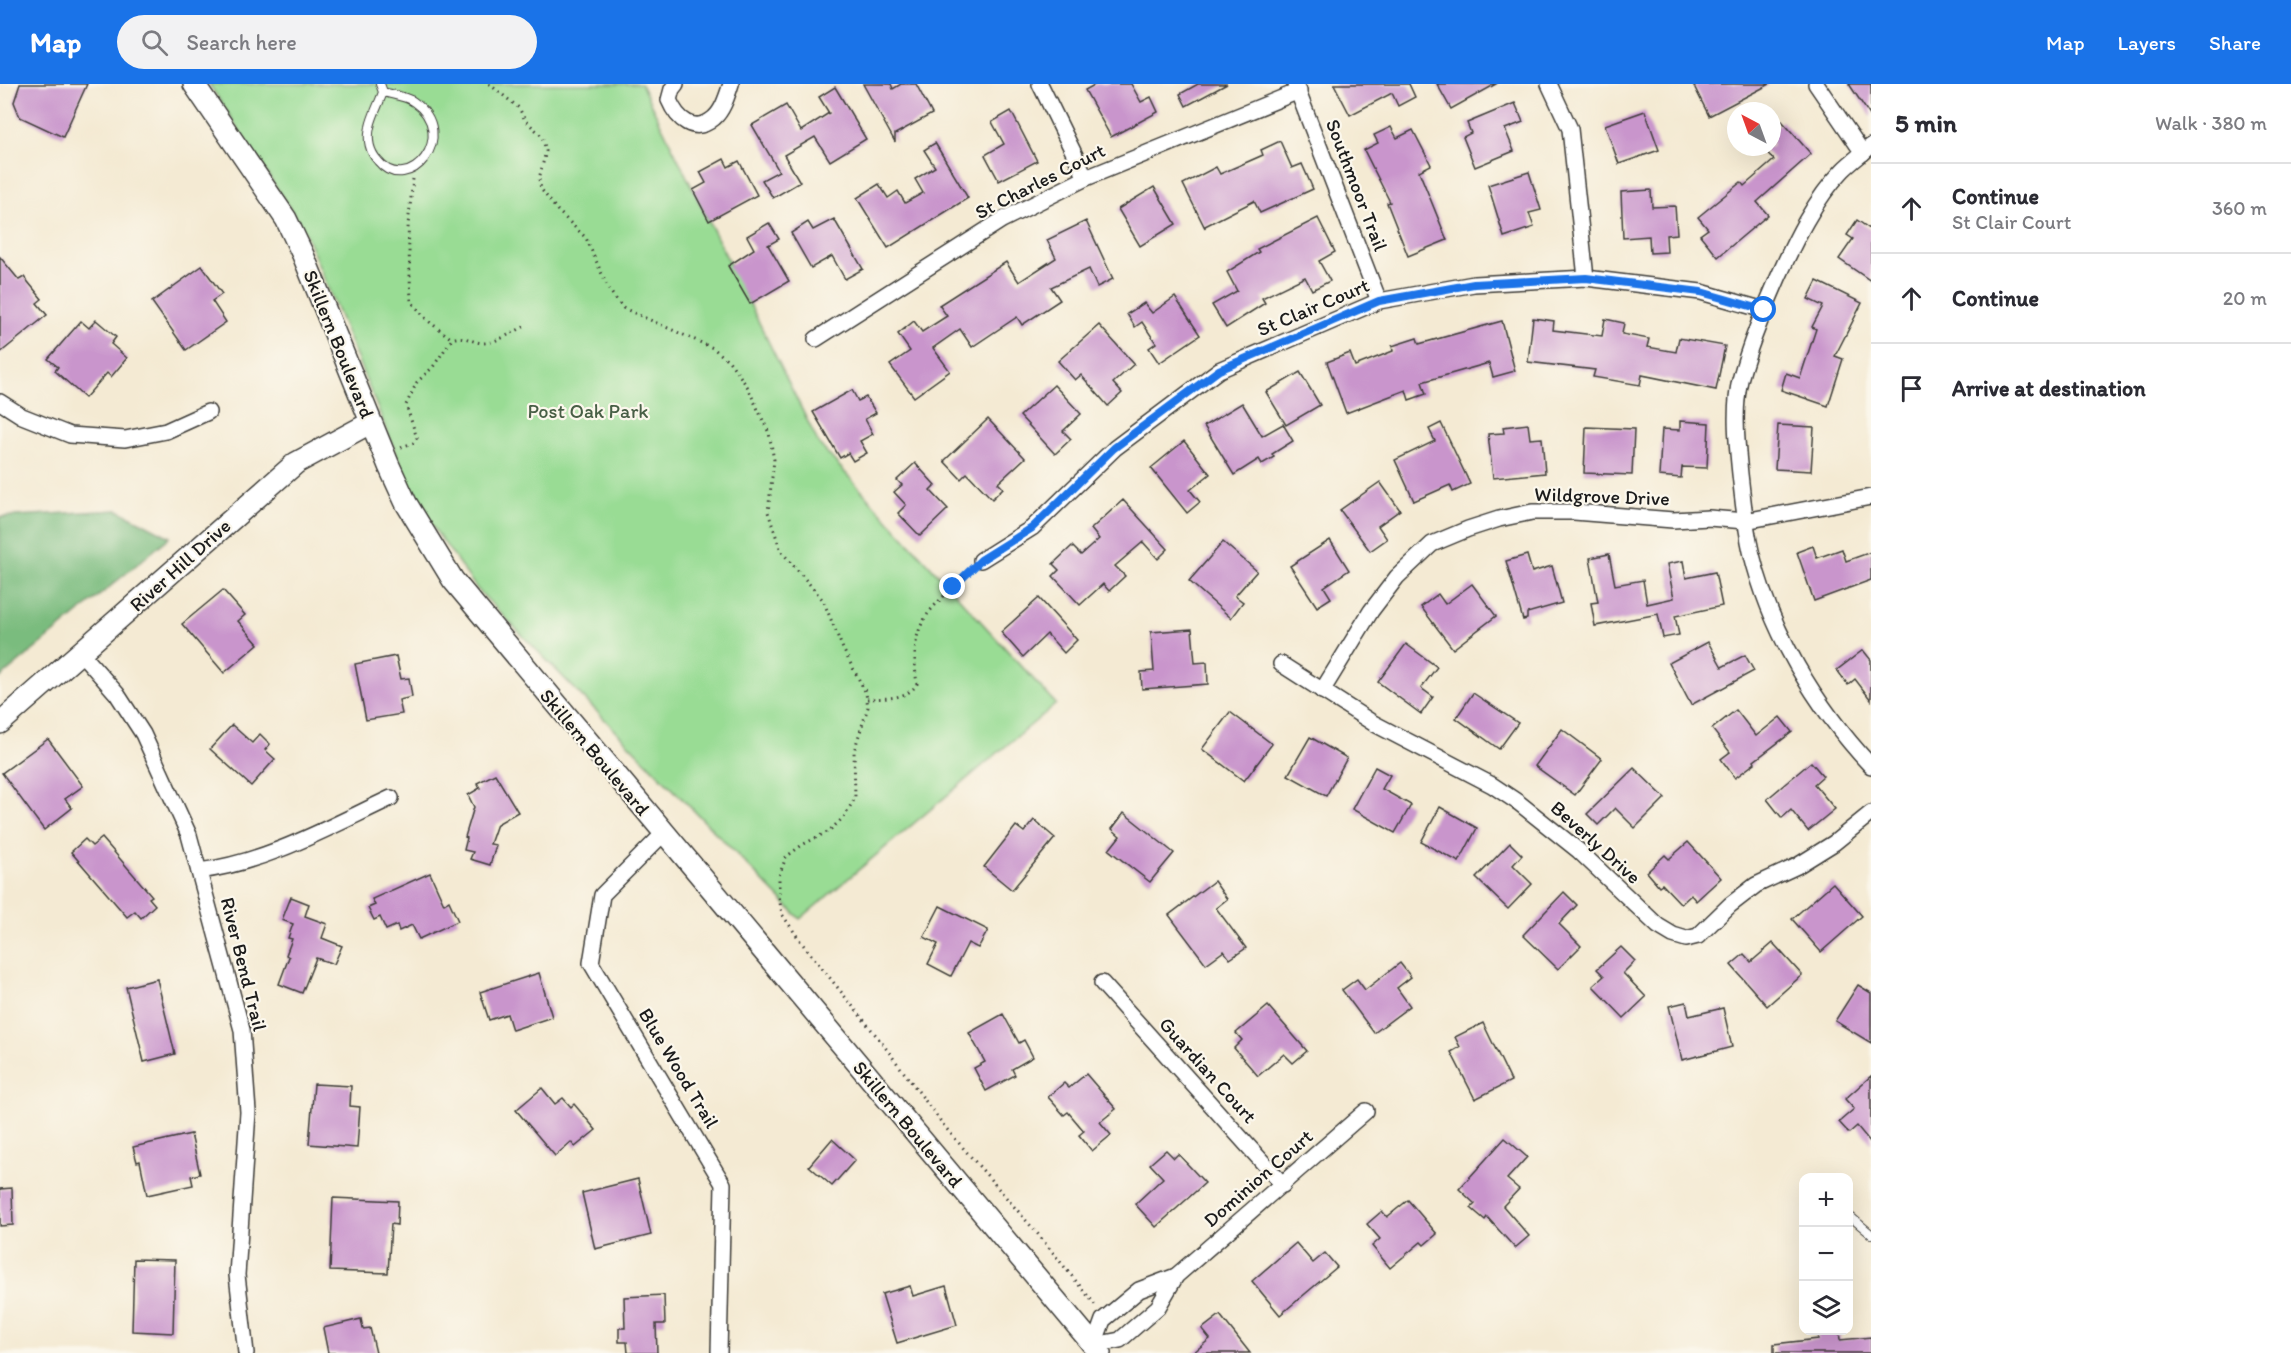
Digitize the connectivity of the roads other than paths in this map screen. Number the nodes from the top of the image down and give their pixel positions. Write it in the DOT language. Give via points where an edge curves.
graph roads {
  1 [pos="194,84"];
  2 [pos="380,84"];
  3 [pos="676,84"];
  4 [pos="732,84"];
  5 [pos="1040,84"];
  6 [pos="1549,84"];
  7 [pos="1816,84"];
  8 [pos="1297,88"];
  9 [pos="383,92"];
  10 [pos="1867,150"];
  11 [pos="1086,178"];
  12 [pos="1586,278"];
  13 [pos="1379,301"];
  14 [pos="1764,310"];
  15 [pos="816,339"];
  16 [pos="0,402"];
  17 [pos="208,412"];
  18 [pos="370,423"];
  19 [pos="1871,497"];
  20 [pos="1745,521"];
  21 [pos="981,560"];
  22 [pos="81,653"];
  23 [pos="1281,664"];
  24 [pos="1322,691"];
  25 [pos="0,723"];
  26 [pos="1871,766"];
  27 [pos="391,798"];
  28 [pos="1871,813"];
  29 [pos="664,833"];
  30 [pos="199,871"];
  31 [pos="1102,983"];
  32 [pos="1366,1111"];
  33 [pos="1283,1185"];
  34 [pos="1853,1220"];
  35 [pos="1871,1234"];
  36 [pos="1176,1276"];
  37 [pos="1097,1349"];
  38 [pos="246,1353"];
  39 [pos="718,1353"];
  1 -- 18 [label="street, Skillern Boulevard" via="286,219"];
  2 -- 9 [label="lane"];
  3 -- 4 [label="street" via="669,100 681,120 691,125 714,118"];
  5 -- 11 [label="street"];
  6 -- 12 [label="street" via="1570,129"];
  7 -- 10 [label="street"];
  8 -- 11 [label="street, St Charles Court"];
  8 -- 13 [label="street, Southmoor Trail"];
  9 -- 9 [label="lane" via="369,129 370,152 383,168 398,173 414,168 428,157 434,140 430,117 413,101"];
  10 -- 14 [label="street" via="1843,170 1816,204"];
  11 -- 15 [label="street, St Charles Court" via="1002,220"];
  12 -- 13 [label="street, St Clair Court" via="1474,284"];
  12 -- 14 [label="street, St Clair Court" via="1701,292"];
  13 -- 21 [label="street, St Clair Court" via="1219,370 1114,448 1032,528"];
  14 -- 20 [label="street" via="1737,400 1736,439"];
  16 -- 17 [label="street" via="22,416 70,435 125,439 166,431"];
  18 -- 22 [label="street, River Hill Drive" via="296,463"];
  18 -- 29 [label="street, Skillern Boulevard" via="406,503 453,580"];
  19 -- 20 [label="street, Wildgrove Drive"];
  20 -- 24 [label="street, Wildgrove Drive" via="1532,512 1468,529 1432,544 1397,577 1371,611"];
  20 -- 26 [label="street" via="1763,591 1804,678"];
  22 -- 25 [label="street, River Hill Drive"];
  22 -- 30 [label="street, River Bend Trail" via="117,694 142,734 189,835"];
  23 -- 24 [label="street, Beverly Drive"];
  24 -- 28 [label="street, Beverly Drive" via="1519,803 1579,851 1658,926 1686,939 1698,936 1756,885 1834,843"];
  27 -- 30 [label="street" via="283,849"];
  29 -- 37 [label="street, Skillern Boulevard"];
  29 -- 39 [label="street, Blue Wood Trail" via="602,895 591,963 723,1184"];
  30 -- 38 [label="street, River Bend Trail" via="242,1030 248,1112 237,1275"];
  31 -- 33 [label="street, Guardian Court"];
  32 -- 33 [label="street, Dominion Court"];
  33 -- 36 [label="street, Dominion Court"];
  34 -- 35 [label="lane"];
  36 -- 37 [label="street, Dominion Court" via="1158,1307 1120,1340"];
  36 -- 37 [label="street, Dominion Court" via="1139,1290 1106,1318"];
}
